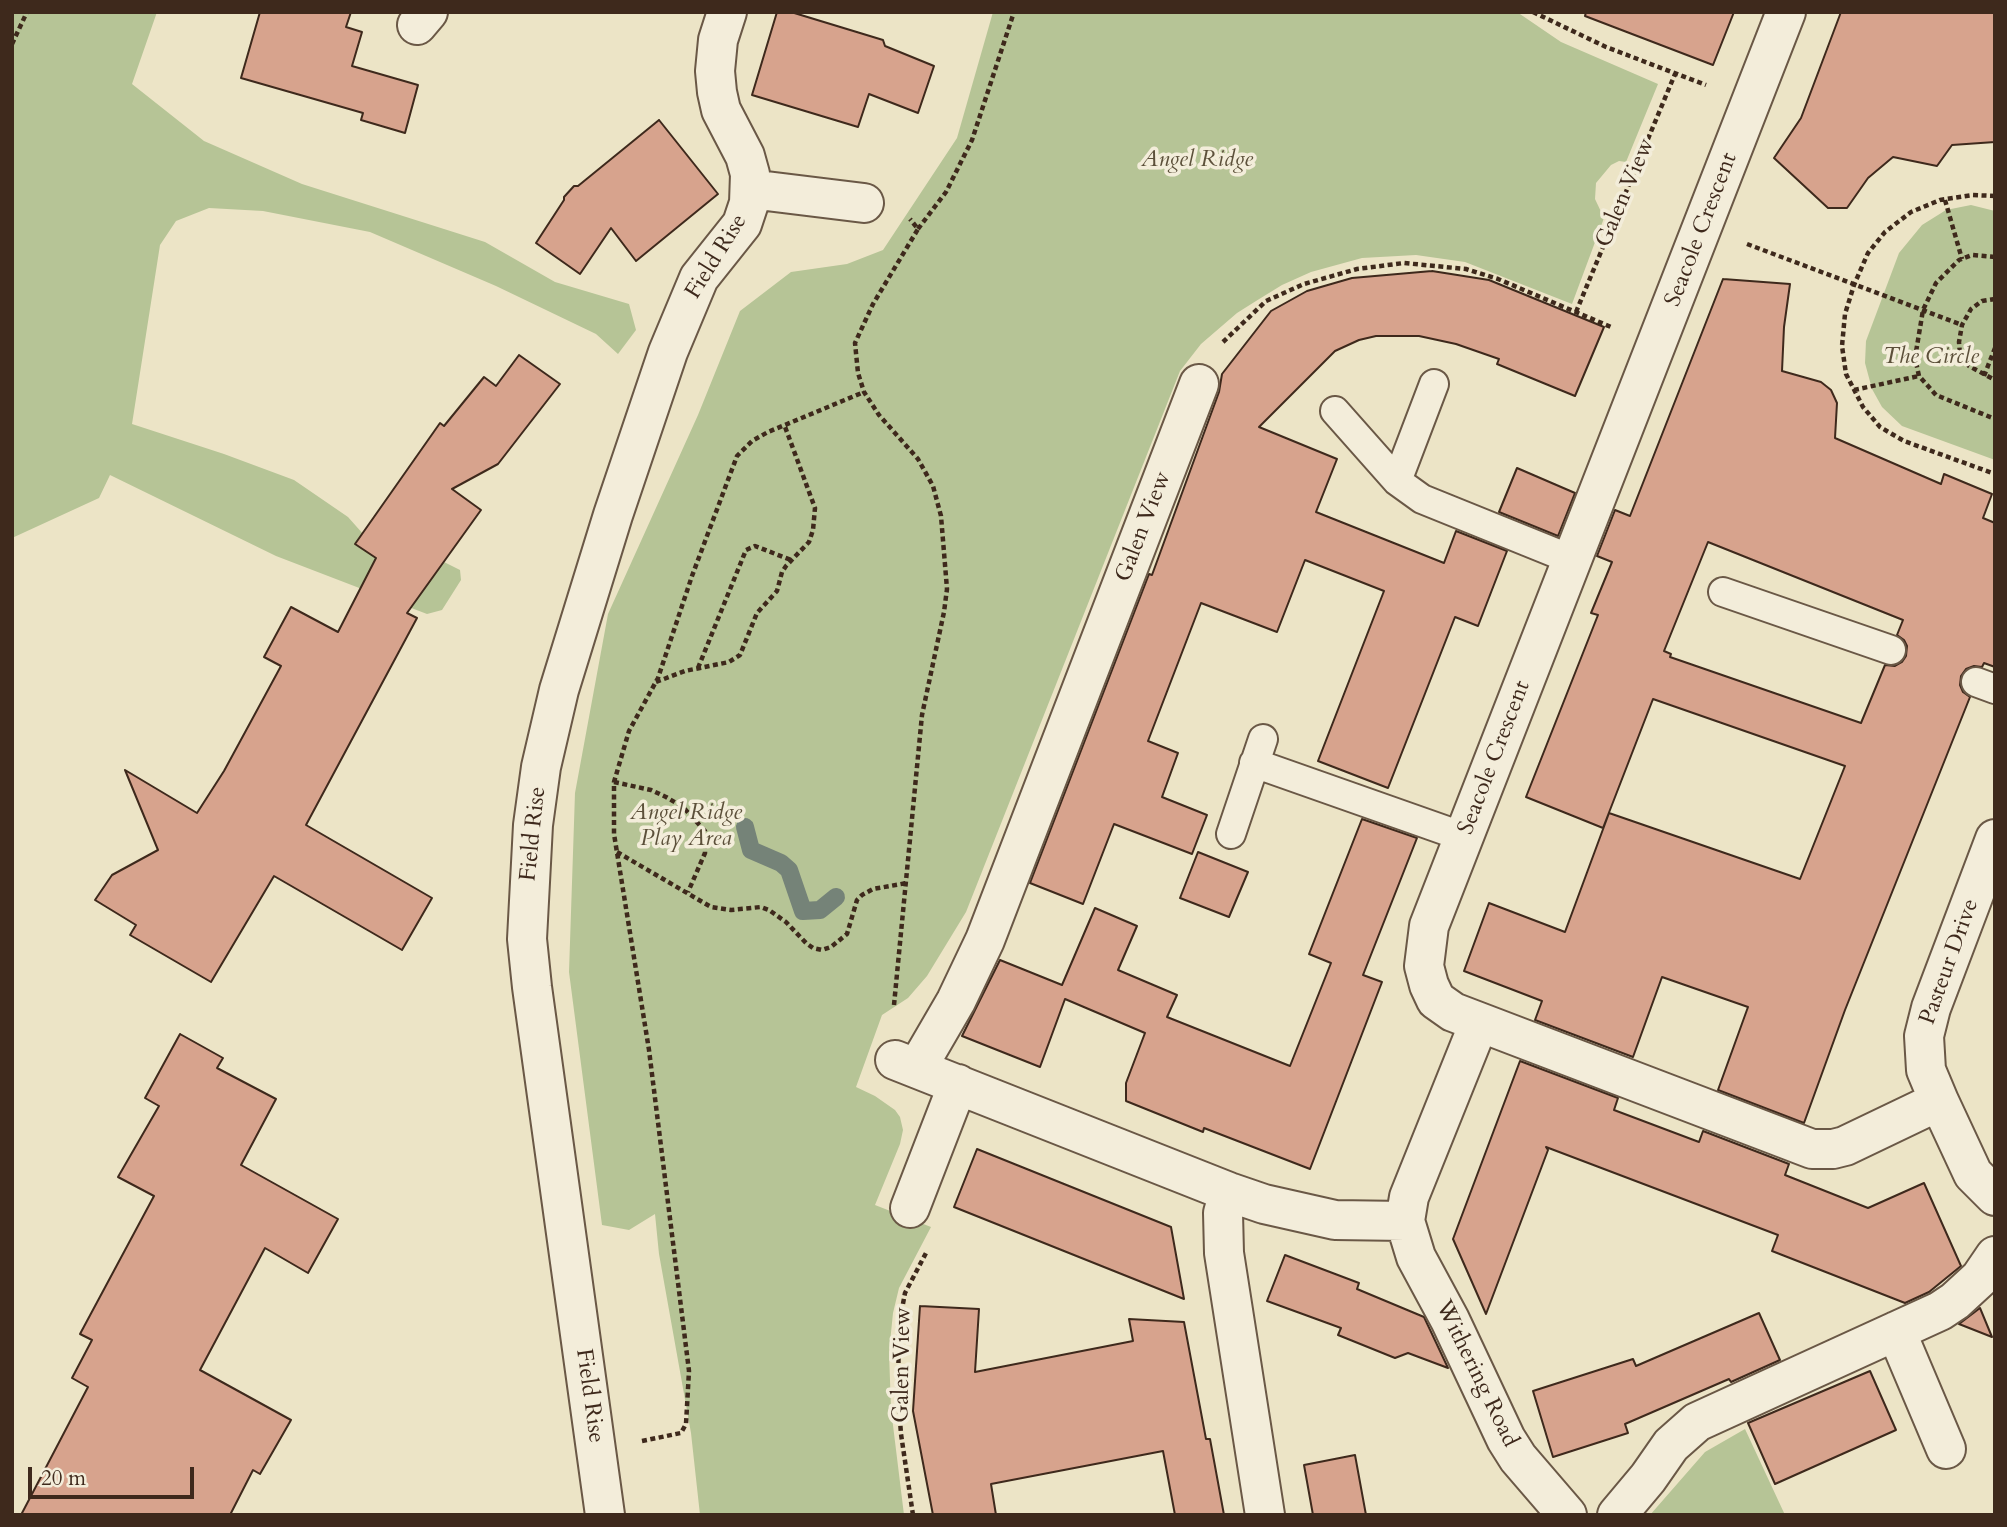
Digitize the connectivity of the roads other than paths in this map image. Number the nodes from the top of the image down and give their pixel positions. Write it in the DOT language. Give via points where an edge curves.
graph roads {
  1 [pos="727,12"];
  2 [pos="1786,12"];
  3 [pos="750,189"];
  4 [pos="864,203"];
  5 [pos="1199,384"];
  6 [pos="1433,384"];
  7 [pos="1335,411"];
  8 [pos="1397,481"];
  9 [pos="1573,560"];
  10 [pos="1723,592"];
  11 [pos="1891,650"];
  12 [pos="1231,834"];
  13 [pos="1464,837"];
  14 [pos="1995,839"];
  15 [pos="1479,1023"];
  16 [pos="958,1084"];
  17 [pos="1939,1101"];
  18 [pos="1229,1192"];
  19 [pos="1995,1196"];
  20 [pos="910,1208"];
  21 [pos="1405,1221"];
  22 [pos="1995,1256"];
  23 [pos="1896,1331"];
  24 [pos="1946,1448"];
  25 [pos="605,1515"];
  26 [pos="1265,1515"];
  27 [pos="1567,1515"];
  28 [pos="1617,1515"];
  1 -- 3 [label="street, Field Rise" via="718,40 717,92 721,110 746,156"];
  2 -- 9 [label="street, Seacole Crescent"];
  3 -- 4 [label="street, Field Rise"];
  3 -- 25 [label="street, Field Rise" via="746,216 699,278 664,365 559,690 533,825 527,939 532,987"];
  5 -- 16 [label="street, Galen View" via="985,940 956,1001 906,1064"];
  6 -- 8 [label="lane"];
  7 -- 8 [label="lane"];
  8 -- 9 [label="lane" via="1422,499"];
  9 -- 13 [label="street, Seacole Crescent"];
  10 -- 11 [label="lane"];
  12 -- 13 [label="lane" via="1258,751"];
  13 -- 15 [label="street, Seacole Crescent" via="1429,926 1424,966 1436,1000"];
  14 -- 17 [label="street, Pasteur Drive" via="1926,1023 1924,1057"];
  15 -- 17 [label="street, Seacole Crescent" via="1812,1149 1845,1146"];
  15 -- 21 [label="street" via="1409,1197"];
  16 -- 18 [label="street"];
  16 -- 20 [label="street"];
  17 -- 19 [label="street, Pasteur Drive" via="1973,1174"];
  18 -- 21 [label="street" via="1335,1220"];
  18 -- 26 [label="street" via="1223,1213 1224,1254"];
  21 -- 27 [label="street, Withering Road" via="1416,1257 1506,1439"];
  22 -- 23 [label="street" via="1955,1301"];
  23 -- 24 [label="street"];
  23 -- 28 [label="street" via="1698,1422 1671,1445"];
}
